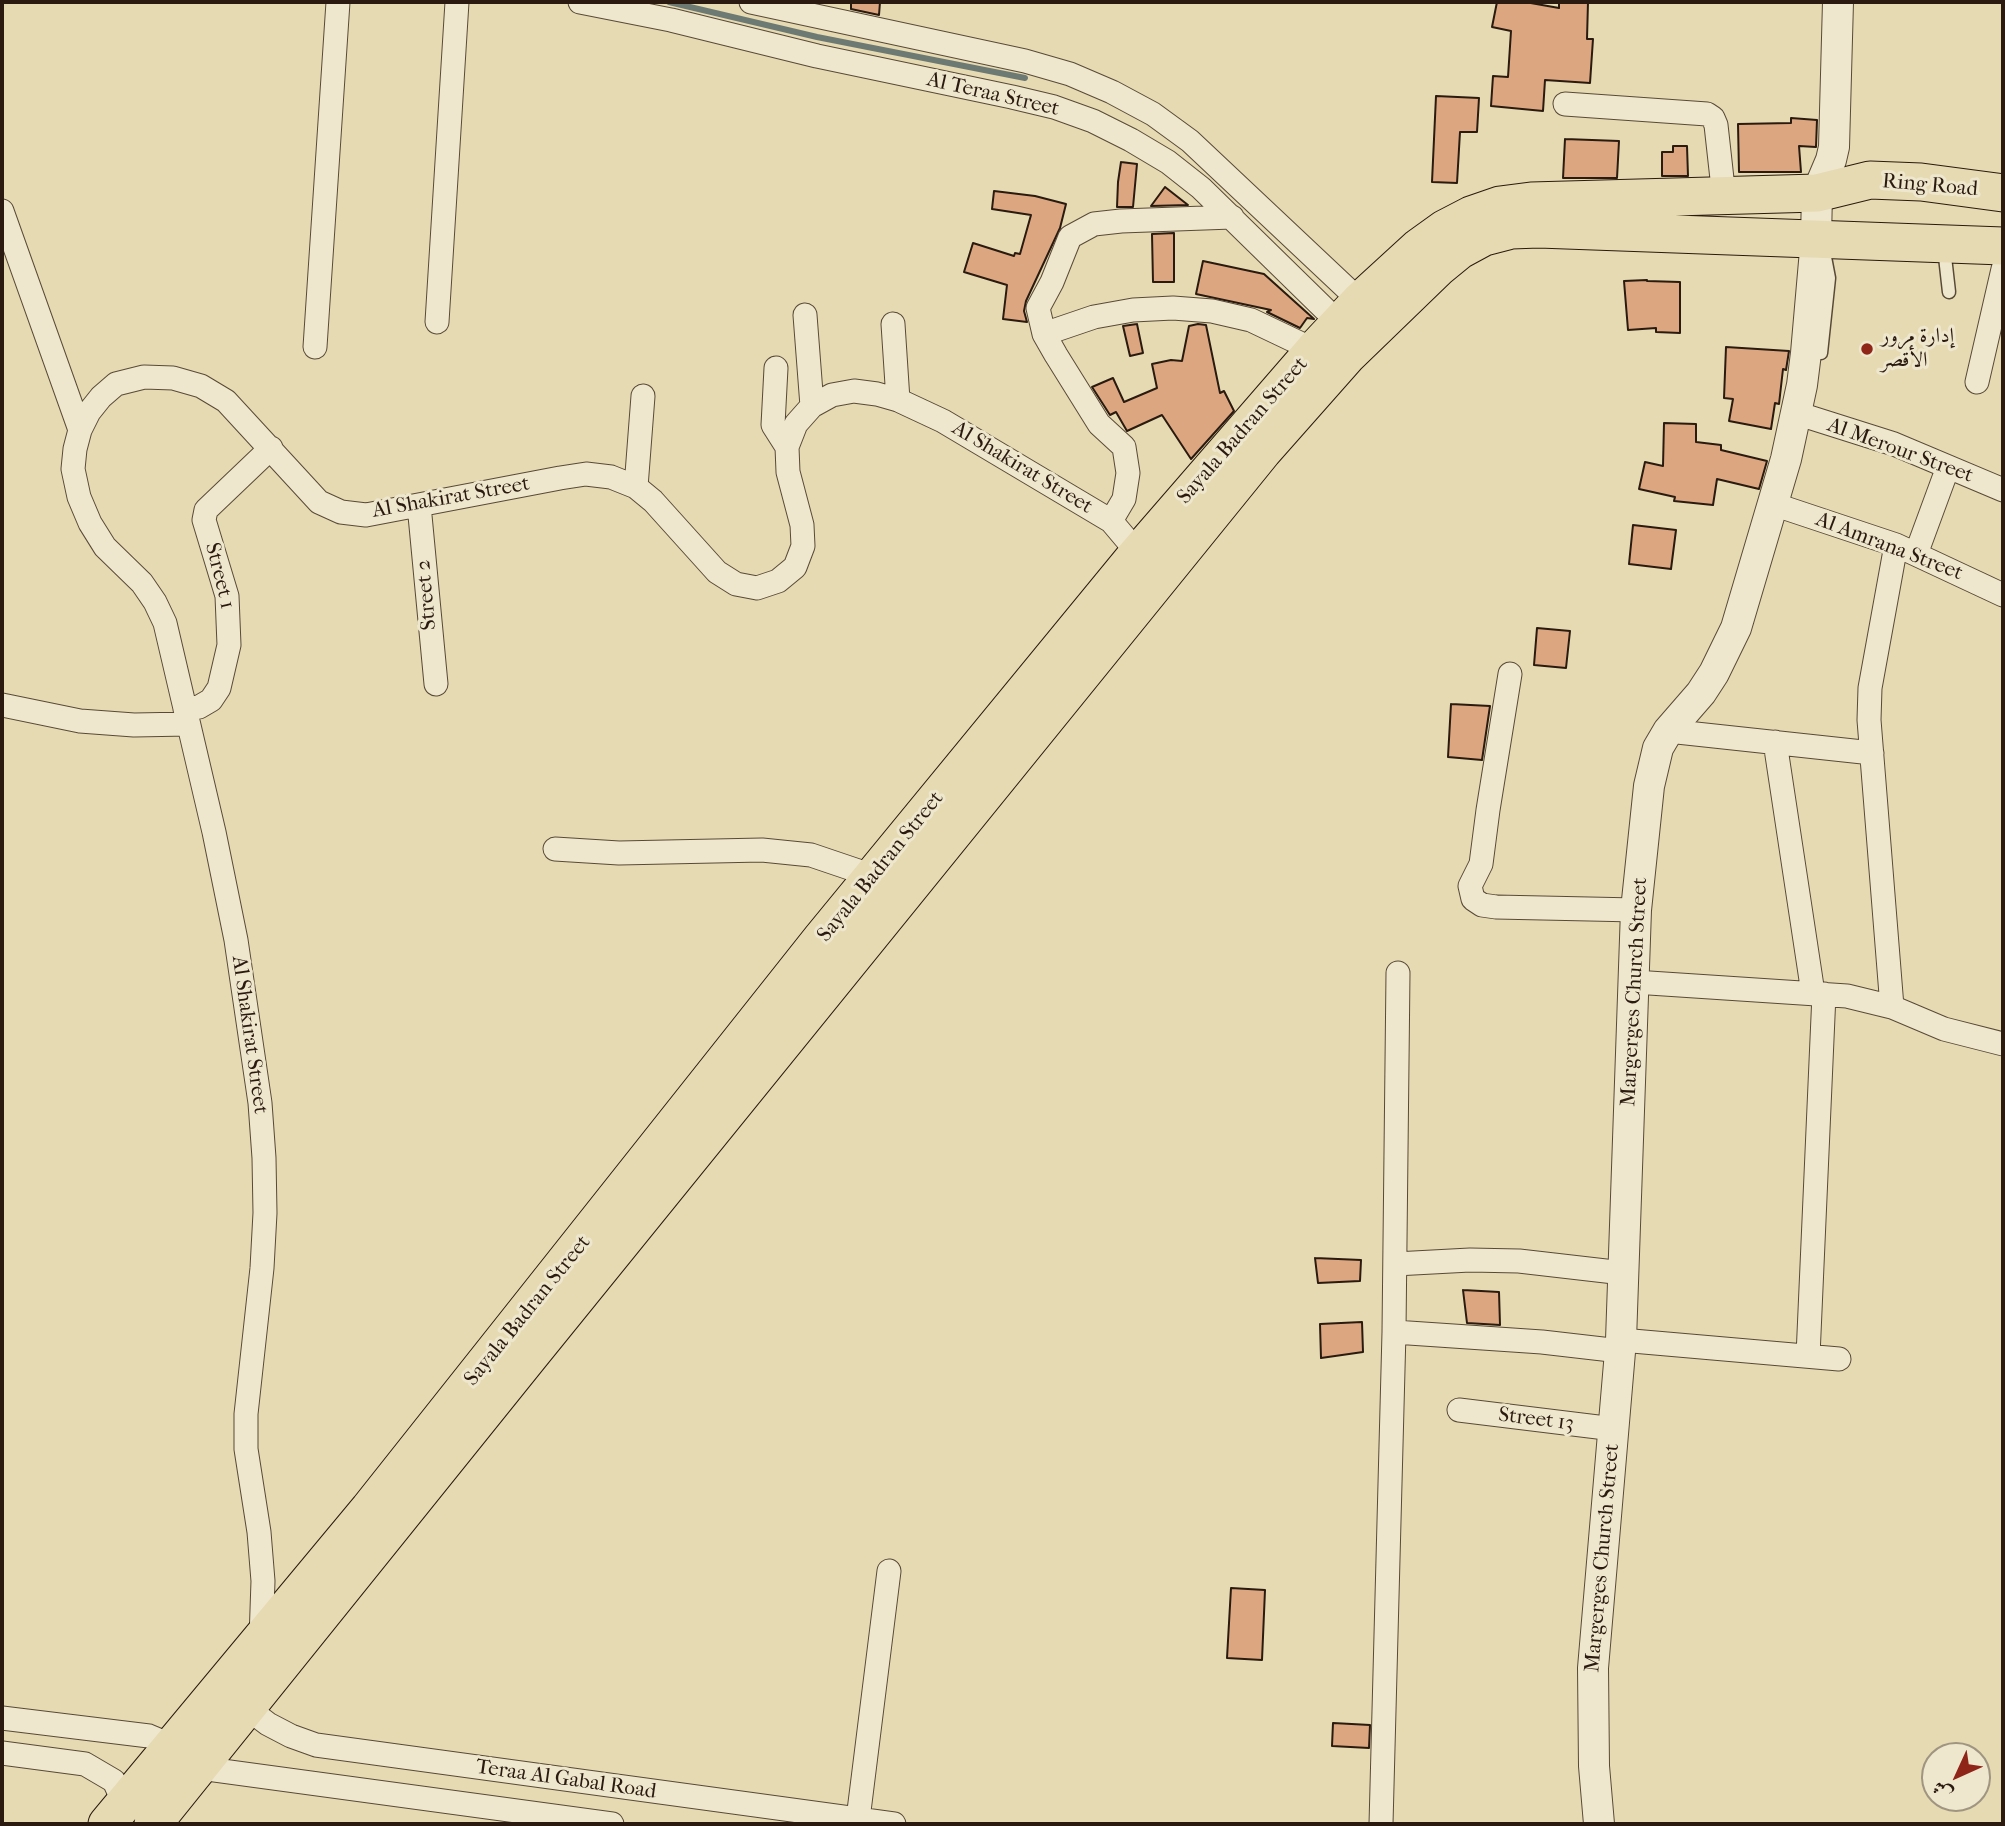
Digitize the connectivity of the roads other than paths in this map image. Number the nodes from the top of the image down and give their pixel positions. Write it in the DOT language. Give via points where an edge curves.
graph roads {
  1 [pos="338,2"];
  2 [pos="457,2"];
  3 [pos="580,2"];
  4 [pos="1838,2"];
  5 [pos="764,3"];
  6 [pos="672,11"];
  7 [pos="1565,104"];
  8 [pos="1870,180"];
  9 [pos="1816,193"];
  10 [pos="2003,193"];
  11 [pos="1724,197"];
  12 [pos="2,211"];
  13 [pos="1232,217"];
  14 [pos="1816,239"];
  15 [pos="1868,240"];
  16 [pos="1944,243"];
  17 [pos="2003,246"];
  18 [pos="2003,270"];
  19 [pos="1949,292"];
  20 [pos="1350,312"];
  21 [pos="805,315"];
  22 [pos="437,322"];
  23 [pos="893,324"];
  24 [pos="1044,334"];
  25 [pos="314,347"];
  26 [pos="1314,350"];
  27 [pos="1820,360"];
  28 [pos="776,368"];
  29 [pos="1816,382"];
  30 [pos="1978,382"];
  31 [pos="643,396"];
  32 [pos="898,400"];
  33 [pos="812,406"];
  34 [pos="1796,413"];
  35 [pos="80,430"];
  36 [pos="787,447"];
  37 [pos="271,448"];
  38 [pos="1948,467"];
  39 [pos="636,487"];
  40 [pos="2003,491"];
  41 [pos="1773,504"];
  42 [pos="419,505"];
  43 [pos="1111,521"];
  44 [pos="1906,550"];
  45 [pos="1138,553"];
  46 [pos="2003,595"];
  47 [pos="1510,674"];
  48 [pos="436,684"];
  49 [pos="2,705"];
  50 [pos="186,716"];
  51 [pos="1668,731"];
  52 [pos="1774,742"];
  53 [pos="1872,753"];
  54 [pos="555,849"];
  55 [pos="873,876"];
  56 [pos="1636,910"];
  57 [pos="821,939"];
  58 [pos="855,953"];
  59 [pos="1398,974"];
  60 [pos="1634,982"];
  61 [pos="1819,994"];
  62 [pos="1892,1007"];
  63 [pos="2003,1044"];
  64 [pos="1395,1265"];
  65 [pos="1623,1273"];
  66 [pos="1394,1332"];
  67 [pos="1621,1346"];
  68 [pos="1808,1356"];
  69 [pos="1839,1359"];
  70 [pos="1459,1410"];
  71 [pos="1614,1429"];
  72 [pos="888,1571"];
  73 [pos="261,1639"];
  74 [pos="247,1707"];
  75 [pos="2,1718"];
  76 [pos="2,1753"];
  77 [pos="186,1782"];
  78 [pos="116,1814"];
  79 [pos="858,1819"];
  80 [pos="153,1824"];
  81 [pos="612,1824"];
  82 [pos="894,1824"];
  83 [pos="1381,1824"];
  84 [pos="1599,1824"];
  1 -- 25 [label="street"];
  2 -- 22 [label="street"];
  3 -- 6 [label="street, Al Teraa Street"];
  4 -- 9 [label="street" via="1834,147"];
  5 -- 20 [label="street, Al Teraa Street" via="1025,61 1112,92 1190,141"];
  6 -- 13 [label="street, Al Teraa Street" via="817,56 1054,107 1093,121 1150,151"];
  7 -- 11 [label="street" via="1707,114 1716,125"];
  8 -- 9 [label="main road, Ring Road"];
  8 -- 10 [label="main road, Ring Road"];
  8 -- 15 [label="main road"];
  9 -- 11 [label="main road, Sayala Badran Street"];
  9 -- 14 [label="street, Margerges Church Street"];
  11 -- 20 [label="main road, Sayala Badran Street" via="1500,205 1444,229"];
  12 -- 35 [label="street"];
  13 -- 20 [label="street, Al Teraa Street"];
  13 -- 24 [label="street" via="1094,224 1070,237 1038,308"];
  14 -- 15 [label="main road"];
  14 -- 27 [label="lane" via="1829,278"];
  14 -- 34 [label="street, Margerges Church Street"];
  14 -- 58 [label="main road, Sayala Badran Street" via="1511,230 1460,250 1392,311 1304,402"];
  15 -- 16 [label="main road"];
  16 -- 17 [label="main road"];
  16 -- 19 [label="lane"];
  18 -- 30 [label="street"];
  20 -- 26 [label="main road, Sayala Badran Street"];
  21 -- 33 [label="street"];
  23 -- 32 [label="street"];
  24 -- 26 [label="street" via="1094,317 1173,308 1251,320"];
  24 -- 43 [label="street" via="1099,424 1124,447 1128,473 1124,499"];
  26 -- 45 [label="main road, Sayala Badran Street"];
  28 -- 36 [label="street" via="774,425"];
  29 -- 34 [label="lane"];
  31 -- 39 [label="street"];
  32 -- 33 [label="street, Al Shakirat Street" via="854,391 832,395"];
  32 -- 43 [label="street, Al Shakirat Street" via="943,421"];
  33 -- 36 [label="street" via="796,424"];
  34 -- 38 [label="street, Al Merour Street" via="1894,444"];
  34 -- 41 [label="street, Margerges Church Street"];
  35 -- 37 [label="street, Al Shakirat Street" via="89,412 116,384 144,377 173,378 201,386 226,401"];
  35 -- 50 [label="street, Al Shakirat Street" via="73,469 79,497 106,547 155,602 171,645"];
  36 -- 39 [label="street, Al Shakirat Street" via="803,547 795,567 778,581 757,588 736,584 717,572"];
  37 -- 42 [label="street, Al Shakirat Street" via="319,502 341,512 366,515"];
  37 -- 50 [label="street, Street 1" via="206,510 204,520 227,596 229,645 219,688"];
  38 -- 40 [label="street, Al Merour Street"];
  38 -- 44 [label="street"];
  39 -- 42 [label="street, Al Shakirat Street" via="586,474"];
  41 -- 44 [label="street, Al Amrana Street"];
  41 -- 51 [label="street, Margerges Church Street" via="1726,651 1701,694"];
  42 -- 48 [label="street, Street 2"];
  43 -- 45 [label="street, Al Shakirat Street"];
  44 -- 46 [label="street, Al Amrana Street"];
  44 -- 53 [label="street" via="1870,688"];
  45 -- 55 [label="main road, Sayala Badran Street"];
  47 -- 56 [label="street" via="1481,864 1469,886 1474,899 1496,907"];
  49 -- 50 [label="street" via="80,721 134,725"];
  50 -- 73 [label="street, Al Shakirat Street" via="236,940 260,1103 265,1213 246,1449 263,1581"];
  51 -- 52 [label="street"];
  51 -- 56 [label="street, Margerges Church Street" via="1652,766"];
  52 -- 53 [label="street"];
  52 -- 61 [label="street"];
  53 -- 62 [label="street"];
  54 -- 55 [label="street" via="619,853 762,850 811,855"];
  55 -- 57 [label="main road, Sayala Badran Street"];
  56 -- 60 [label="street, Margerges Church Street"];
  57 -- 58 [label="main road"];
  57 -- 73 [label="main road, Sayala Badran Street" via="544,1292"];
  58 -- 74 [label="main road, Sayala Badran Street"];
  59 -- 64 [label="street"];
  60 -- 61 [label="street"];
  60 -- 65 [label="street, Margerges Church Street"];
  61 -- 62 [label="street"];
  61 -- 68 [label="street"];
  62 -- 63 [label="street" via="1944,1029"];
  64 -- 65 [label="street" via="1519,1261"];
  64 -- 66 [label="street"];
  65 -- 67 [label="street, Margerges Church Street"];
  66 -- 67 [label="street"];
  66 -- 83 [label="street"];
  67 -- 68 [label="street"];
  67 -- 71 [label="street, Margerges Church Street"];
  68 -- 69 [label="street"];
  70 -- 71 [label="street, Street 13"];
  71 -- 84 [label="street, Margerges Church Street" via="1593,1668"];
  72 -- 79 [label="street"];
  73 -- 77 [label="main road, Sayala Badran Street"];
  74 -- 77 [label="main road, Sayala Badran Street"];
  74 -- 79 [label="street, Teraa Al Gabal Road" via="268,1724 316,1745"];
  75 -- 77 [label="street, Teraa Al Gabal Road" via="149,1736"];
  76 -- 78 [label="street" via="85,1764 114,1782"];
  77 -- 78 [label="main road, Sayala Badran Street"];
  77 -- 80 [label="main road, Sayala Badran Street"];
  77 -- 81 [label="street, Teraa Al Gabal Road"];
  79 -- 82 [label="street, Teraa Al Gabal Road"];
}
